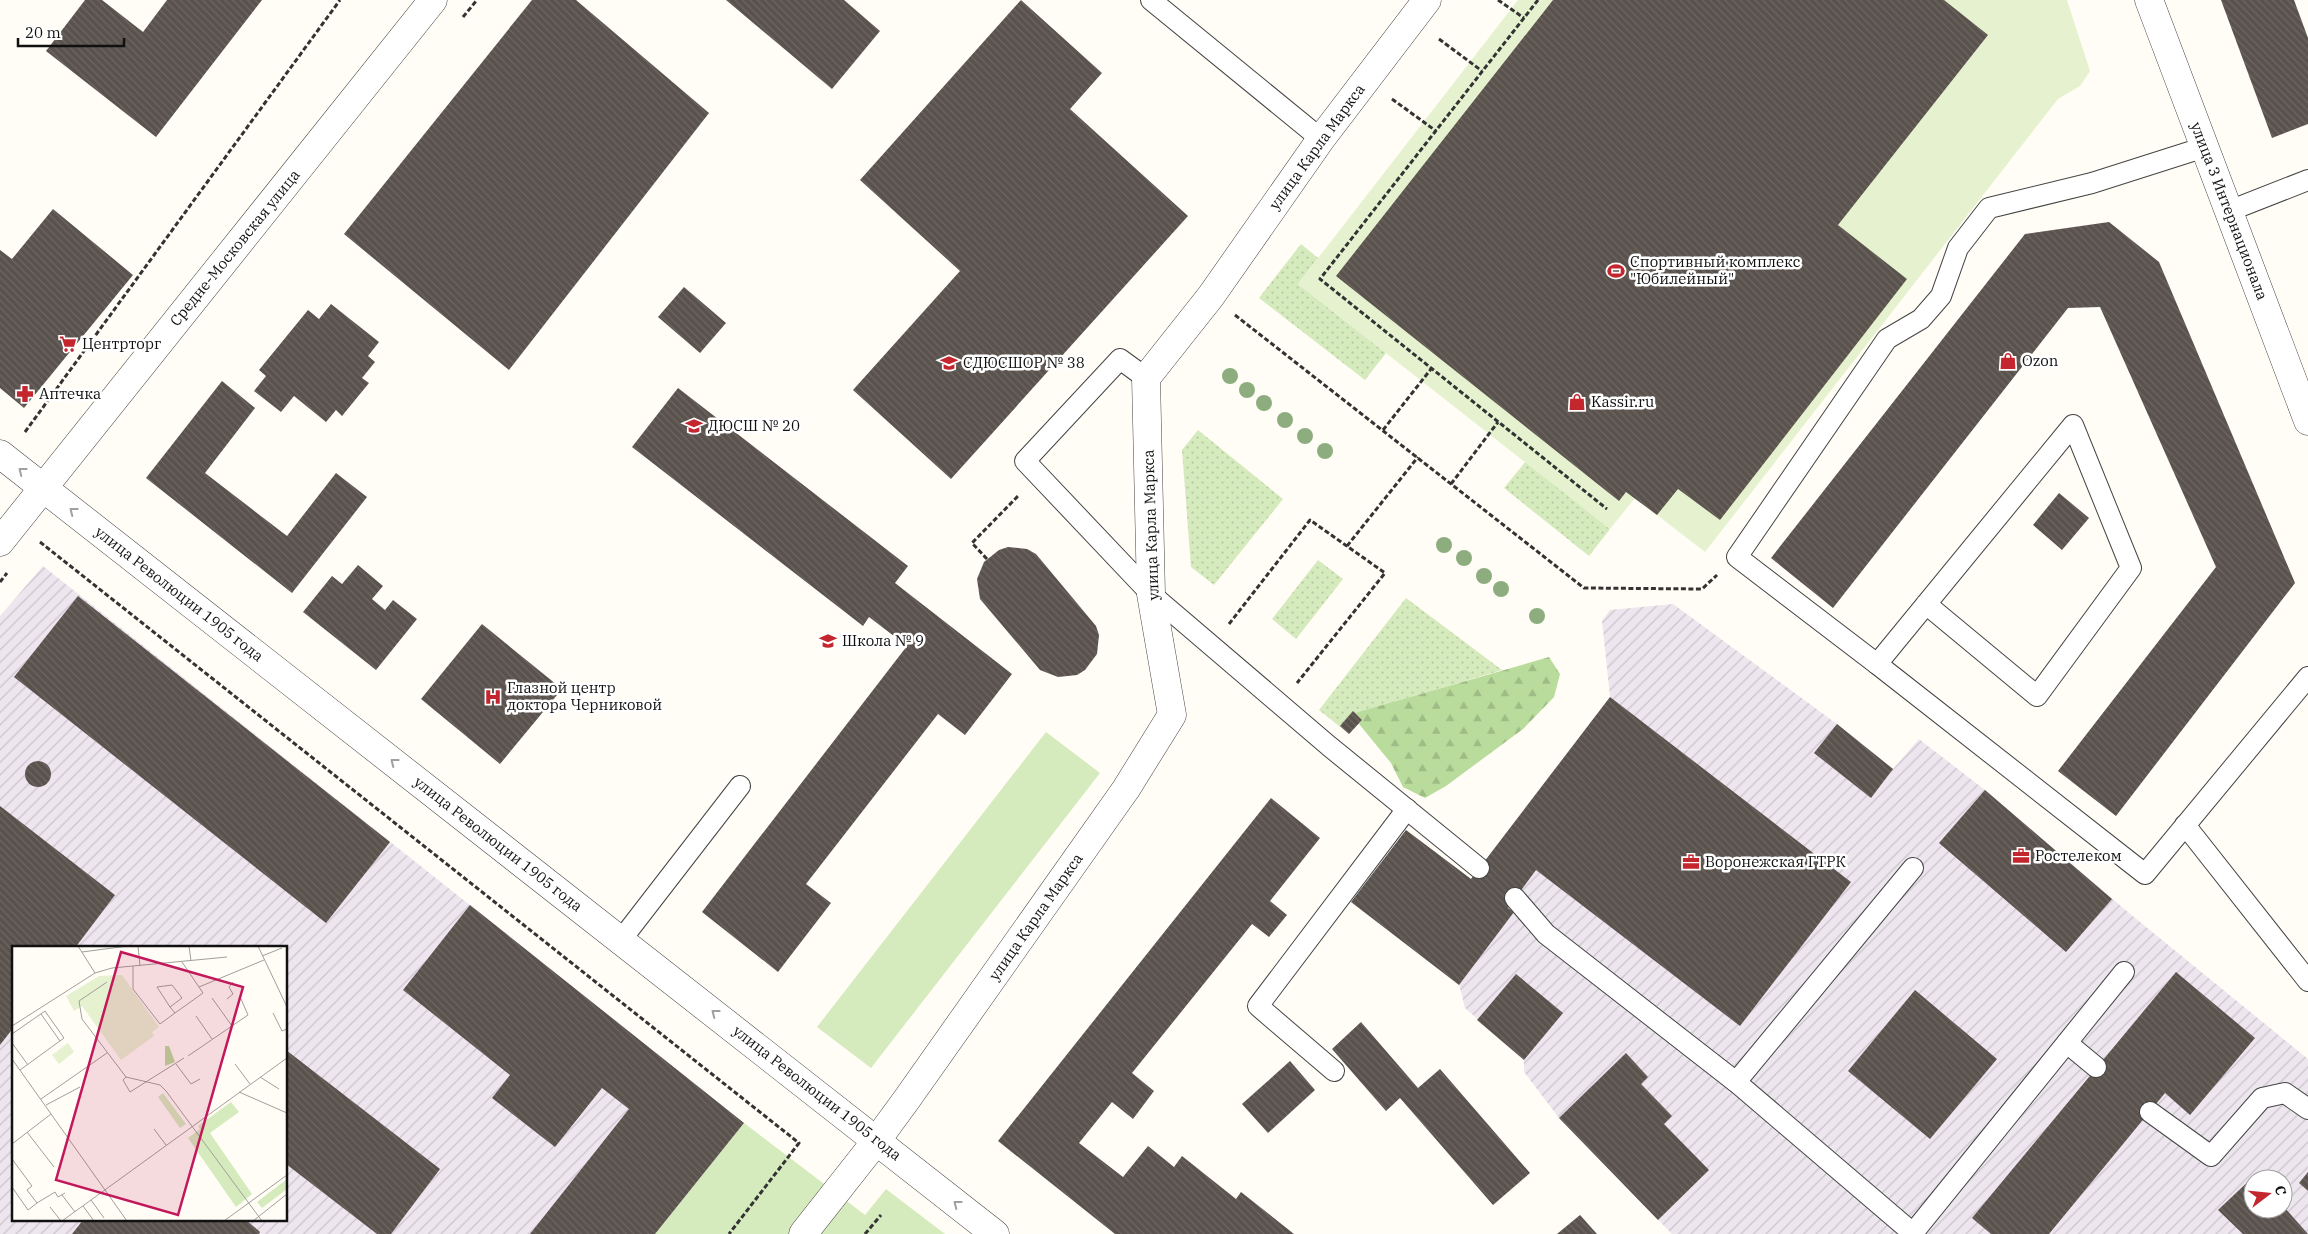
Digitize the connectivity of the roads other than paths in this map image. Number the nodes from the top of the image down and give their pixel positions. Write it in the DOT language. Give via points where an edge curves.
graph roads {
  1 [pos="433,0"];
  2 [pos="1152,0"];
  3 [pos="1427,0"];
  4 [pos="2149,0"];
  5 [pos="1322,139"];
  6 [pos="2205,147"];
  7 [pos="2308,180"];
  8 [pos="2229,211"];
  9 [pos="1146,378"];
  10 [pos="2308,421"];
  11 [pos="1,455"];
  12 [pos="43,488"];
  13 [pos="0,542"];
  14 [pos="1151,594"];
  15 [pos="1926,604"];
  16 [pos="1877,664"];
  17 [pos="2308,677"];
  18 [pos="740,786"];
  19 [pos="1407,809"];
  20 [pos="2185,825"];
  21 [pos="1479,868"];
  22 [pos="1912,868"];
  23 [pos="1515,898"];
  24 [pos="620,940"];
  25 [pos="2124,972"];
  26 [pos="2308,981"];
  27 [pos="2067,1043"];
  28 [pos="2096,1068"];
  29 [pos="1334,1071"];
  30 [pos="1736,1082"];
  31 [pos="2308,1110"];
  32 [pos="2150,1112"];
  33 [pos="877,1140"];
  34 [pos="803,1234"];
  35 [pos="995,1234"];
  36 [pos="1913,1234"];
  1 -- 12 [label="street, Средне-Московская улица"];
  2 -- 5 [label="lane"];
  3 -- 5 [label="street, улица Карла Маркса"];
  4 -- 6 [label="street, улица 3 Интернационала"];
  5 -- 9 [label="street, улица Карла Маркса" via="1211,296"];
  6 -- 8 [label="street, улица 3 Интернационала"];
  6 -- 16 [label="lane" via="2092,183 1988,208 1958,248 1941,296 1921,318 1888,339 1737,557"];
  7 -- 8 [label="lane"];
  8 -- 10 [label="street, улица 3 Интернационала"];
  9 -- 14 [label="street, улица Карла Маркса"];
  9 -- 14 [label="lane" via="1120,359 1025,461"];
  12 -- 11 [label="street, улица Революции 1905 года, one-way"];
  12 -- 13 [label="street, Средне-Московская улица"];
  24 -- 12 [label="street, улица Революции 1905 года, one-way"];
  14 -- 19 [label="lane"];
  14 -- 33 [label="street, улица Карла Маркса" via="1172,715 1126,789"];
  15 -- 15 [label="lane" via="2037,696 2131,568 2073,425"];
  15 -- 16 [label="lane"];
  16 -- 20 [label="lane" via="2145,874"];
  17 -- 20 [label="lane"];
  18 -- 24 [label="lane"];
  19 -- 21 [label="lane"];
  19 -- 29 [label="lane" via="1258,1006"];
  20 -- 26 [label="lane"];
  22 -- 30 [label="lane"];
  23 -- 30 [label="lane" via="1546,934"];
  33 -- 24 [label="street, улица Революции 1905 года, one-way"];
  25 -- 27 [label="lane"];
  27 -- 28 [label="lane"];
  27 -- 36 [label="lane"];
  30 -- 36 [label="lane"];
  31 -- 32 [label="lane" via="2286,1093 2262,1098 2211,1156"];
  33 -- 34 [label="street, улица Карла Маркса"];
  35 -- 33 [label="street, улица Революции 1905 года, one-way"];
}
